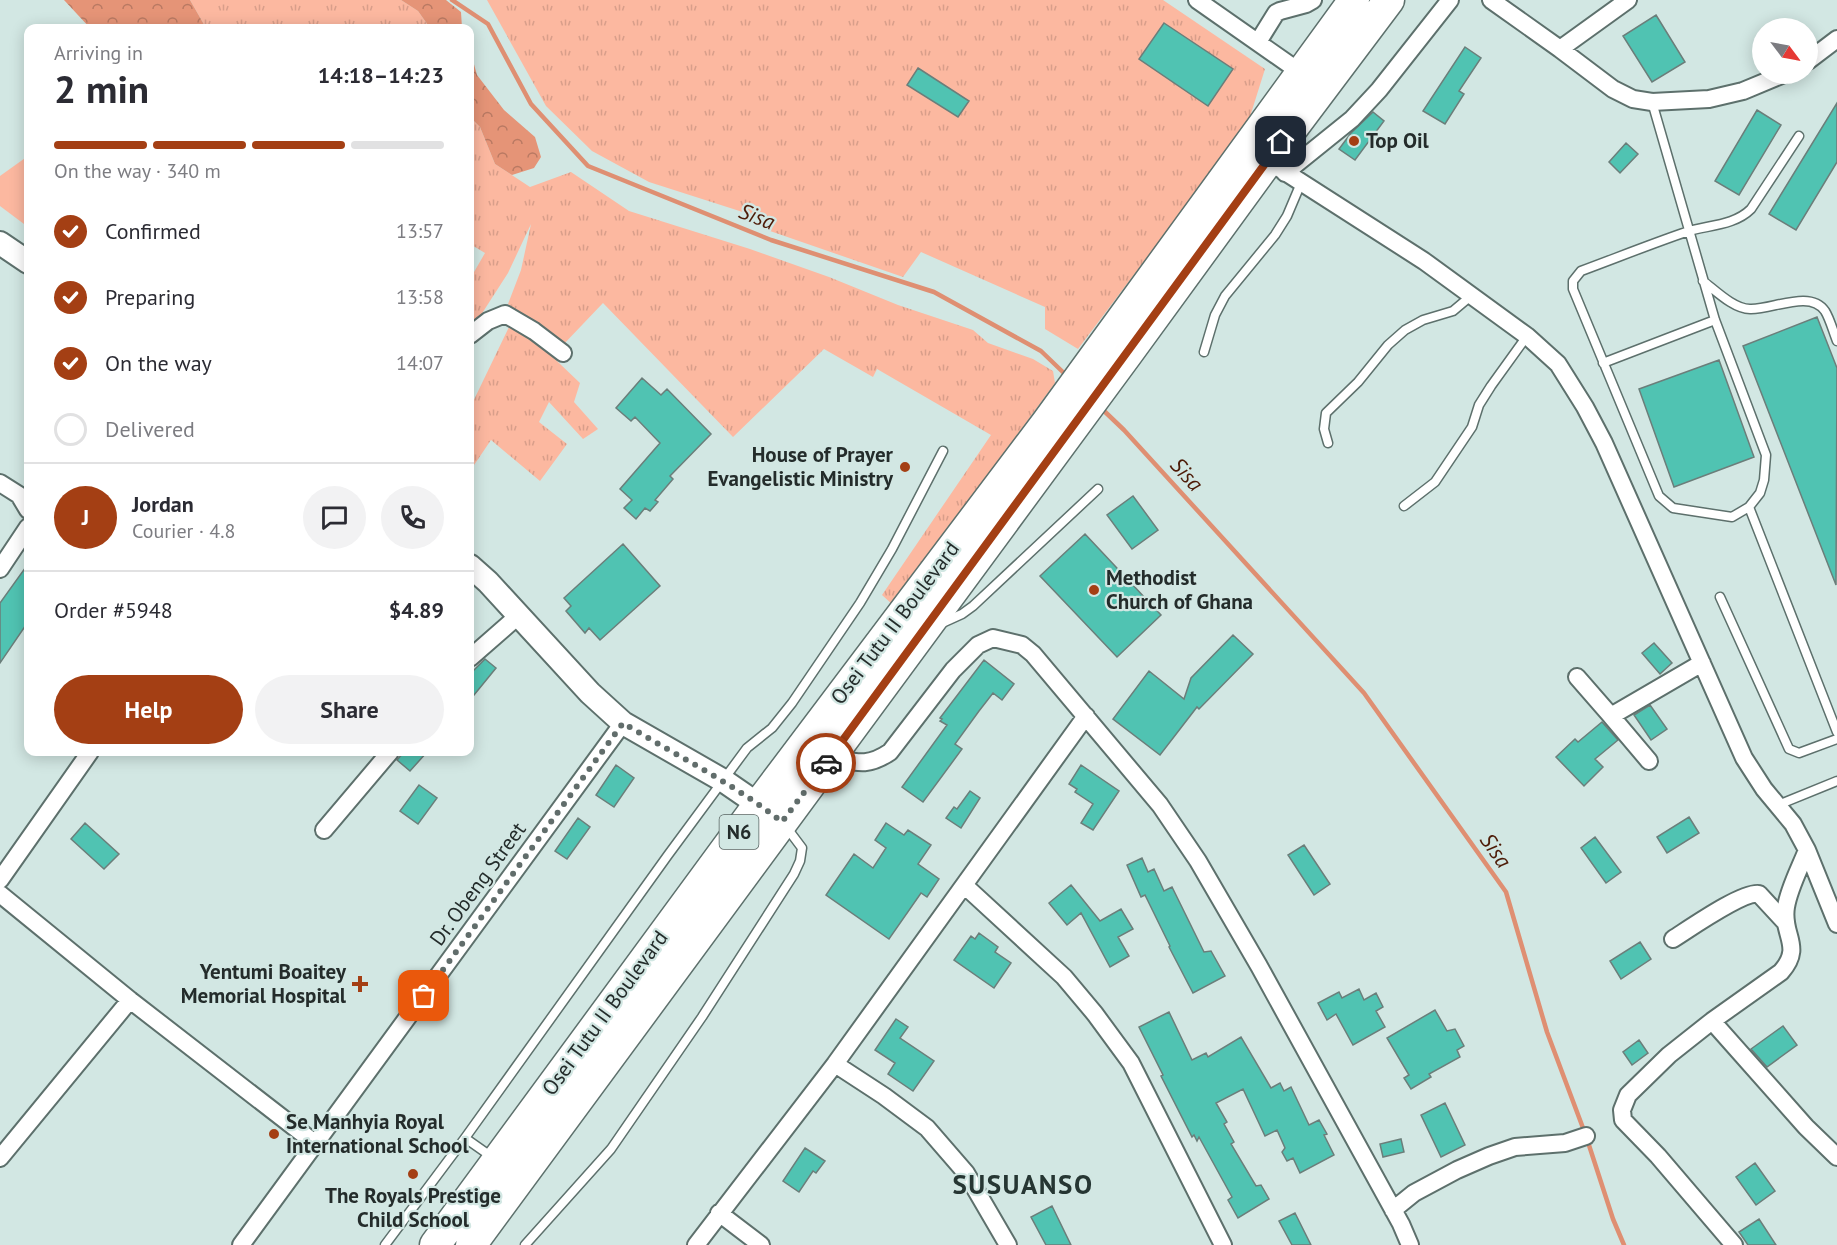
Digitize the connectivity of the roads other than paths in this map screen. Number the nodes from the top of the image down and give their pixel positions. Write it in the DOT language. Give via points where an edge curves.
graph roads {
  1 [pos="1197,0"];
  2 [pos="1313,0"];
  3 [pos="1354,0"];
  4 [pos="1389,0"];
  5 [pos="1450,0"];
  6 [pos="1491,0"];
  7 [pos="1628,0"];
  8 [pos="1837,39"];
  9 [pos="1258,42"];
  10 [pos="1560,49"];
  11 [pos="1818,53"];
  12 [pos="1312,80"];
  13 [pos="1760,84"];
  14 [pos="1652,102"];
  15 [pos="1799,136"];
  16 [pos="1276,167"];
  17 [pos="1301,183"];
  18 [pos="1689,231"];
  19 [pos="0,243"];
  20 [pos="24,259"];
  21 [pos="1703,281"];
  22 [pos="1472,295"];
  23 [pos="1715,320"];
  24 [pos="474,332"];
  25 [pos="1527,336"];
  26 [pos="1837,341"];
  27 [pos="1117,347"];
  28 [pos="1204,352"];
  29 [pos="563,354"];
  30 [pos="1603,363"];
  31 [pos="1055,431"];
  32 [pos="1328,443"];
  33 [pos="943,451"];
  34 [pos="0,483"];
  35 [pos="1098,489"];
  36 [pos="24,503"];
  37 [pos="1404,506"];
  38 [pos="1749,507"];
  39 [pos="24,533"];
  40 [pos="0,569"];
  41 [pos="474,570"];
  42 [pos="1720,597"];
  43 [pos="518,615"];
  44 [pos="925,628"];
  45 [pos="474,654"];
  46 [pos="1702,663"];
  47 [pos="1577,677"];
  48 [pos="1086,716"];
  49 [pos="1611,716"];
  50 [pos="623,723"];
  51 [pos="1837,732"];
  52 [pos="1837,739"];
  53 [pos="87,756"];
  54 [pos="387,756"];
  55 [pos="830,757"];
  56 [pos="1649,761"];
  57 [pos="724,781"];
  58 [pos="1837,781"];
  59 [pos="1778,805"];
  60 [pos="771,813"];
  61 [pos="324,830"];
  62 [pos="1807,850"];
  63 [pos="0,880"];
  64 [pos="964,885"];
  65 [pos="0,894"];
  66 [pos="1785,921"];
  67 [pos="1837,924"];
  68 [pos="1673,939"];
  69 [pos="130,1000"];
  70 [pos="1712,1021"];
  71 [pos="834,1064"];
  72 [pos="1586,1136"];
  73 [pos="465,1138"];
  74 [pos="316,1144"];
  75 [pos="1837,1157"];
  76 [pos="0,1158"];
  77 [pos="497,1161"];
  78 [pos="1393,1210"];
  79 [pos="719,1213"];
  80 [pos="1217,1243"];
  81 [pos="241,1245"];
  82 [pos="385,1245"];
  83 [pos="435,1245"];
  84 [pos="471,1245"];
  85 [pos="525,1245"];
  86 [pos="696,1245"];
  87 [pos="761,1245"];
  88 [pos="1008,1245"];
  89 [pos="1410,1245"];
  90 [pos="1734,1245"];
  1 -- 9 [label="street"];
  2 -- 9 [label="street" via="1276,13"];
  3 -- 12 [label="highway, Osei Tutu II Boulevard / N6"];
  4 -- 12 [label="highway, Osei Tutu II Boulevard / N6"];
  5 -- 16 [label="street" via="1359,112"];
  6 -- 10 [label="street"];
  7 -- 10 [label="street"];
  8 -- 11 [label="street"];
  9 -- 12 [label="street"];
  10 -- 14 [label="street" via="1613,89 1633,99"];
  12 -- 16 [label="highway, Osei Tutu II Boulevard / N6"];
  12 -- 27 [label="highway, Osei Tutu II Boulevard / N6"];
  13 -- 14 [label="street" via="1709,99"];
  14 -- 18 [label="lane"];
  15 -- 18 [label="lane" via="1745,215"];
  16 -- 17 [label="street"];
  16 -- 27 [label="highway, Osei Tutu II Boulevard / N6"];
  17 -- 22 [label="street"];
  17 -- 28 [label="lane" via="1275,235 1225,296"];
  18 -- 21 [label="lane"];
  18 -- 30 [label="lane" via="1581,271 1573,281"];
  19 -- 20 [label="street"];
  21 -- 23 [label="lane"];
  21 -- 26 [label="lane" via="1749,310 1808,300 1820,305"];
  22 -- 25 [label="street"];
  22 -- 32 [label="lane" via="1453,311 1422,320 1388,345 1326,413 1324,429"];
  23 -- 30 [label="lane"];
  23 -- 38 [label="lane" via="1766,455 1760,493"];
  24 -- 29 [label="street" via="505,314"];
  25 -- 37 [label="lane" via="1479,405 1472,427 1435,482"];
  25 -- 46 [label="street" via="1558,363 1586,407"];
  27 -- 31 [label="highway, Osei Tutu II Boulevard / N6"];
  30 -- 38 [label="lane" via="1659,496 1673,508 1732,517"];
  31 -- 44 [label="highway, Osei Tutu II Boulevard / N6"];
  31 -- 60 [label="highway, Osei Tutu II Boulevard / N6"];
  33 -- 57 [label="lane" via="854,612 792,703 772,728 747,748"];
  34 -- 36 [label="street" via="19,495"];
  35 -- 44 [label="lane" via="973,606 946,622"];
  38 -- 51 [label="lane"];
  39 -- 40 [label="street"];
  41 -- 43 [label="street"];
  42 -- 52 [label="lane" via="1790,749 1799,753"];
  43 -- 45 [label="street"];
  43 -- 50 [label="street"];
  44 -- 55 [label="highway, Osei Tutu II Boulevard / N6"];
  46 -- 49 [label="street"];
  46 -- 59 [label="street" via="1744,758"];
  47 -- 49 [label="street"];
  48 -- 55 [label="street" via="1033,654 1022,645 993,638 978,645 953,670 890,752 876,761 861,763"];
  48 -- 64 [label="street"];
  48 -- 78 [label="street" via="1160,805 1198,861"];
  49 -- 56 [label="street"];
  50 -- 57 [label="street"];
  50 -- 74 [label="street, Dr. Obeng Street"];
  53 -- 63 [label="street"];
  54 -- 61 [label="street"];
  55 -- 60 [label="highway, Osei Tutu II Boulevard / N6"];
  57 -- 60 [label="street"];
  57 -- 73 [label="lane"];
  58 -- 59 [label="lane"];
  59 -- 62 [label="street"];
  60 -- 77 [label="highway, Osei Tutu II Boulevard / N6"];
  60 -- 84 [label="highway, Osei Tutu II Boulevard / N6"];
  60 -- 85 [label="lane" via="802,848 794,874 611,1149"];
  62 -- 66 [label="street" via="1786,905"];
  62 -- 67 [label="street"];
  64 -- 71 [label="street"];
  64 -- 80 [label="street" via="1064,977 1131,1063"];
  65 -- 69 [label="street"];
  66 -- 68 [label="street" via="1759,894 1753,893"];
  66 -- 70 [label="street" via="1793,950 1790,962"];
  69 -- 74 [label="street"];
  69 -- 76 [label="street"];
  70 -- 75 [label="street"];
  70 -- 90 [label="street" via="1669,1055 1629,1095 1622,1110 1623,1120"];
  71 -- 79 [label="street"];
  71 -- 88 [label="street" via="927,1128 966,1173"];
  72 -- 78 [label="street" via="1565,1143 1515,1147 1489,1156 1414,1193"];
  73 -- 77 [label="lane"];
  73 -- 82 [label="lane"];
  74 -- 81 [label="street, Dr. Obeng Street"];
  77 -- 83 [label="highway, Osei Tutu II Boulevard / N6"];
  78 -- 89 [label="street"];
  79 -- 86 [label="street"];
  79 -- 87 [label="street"];
}
